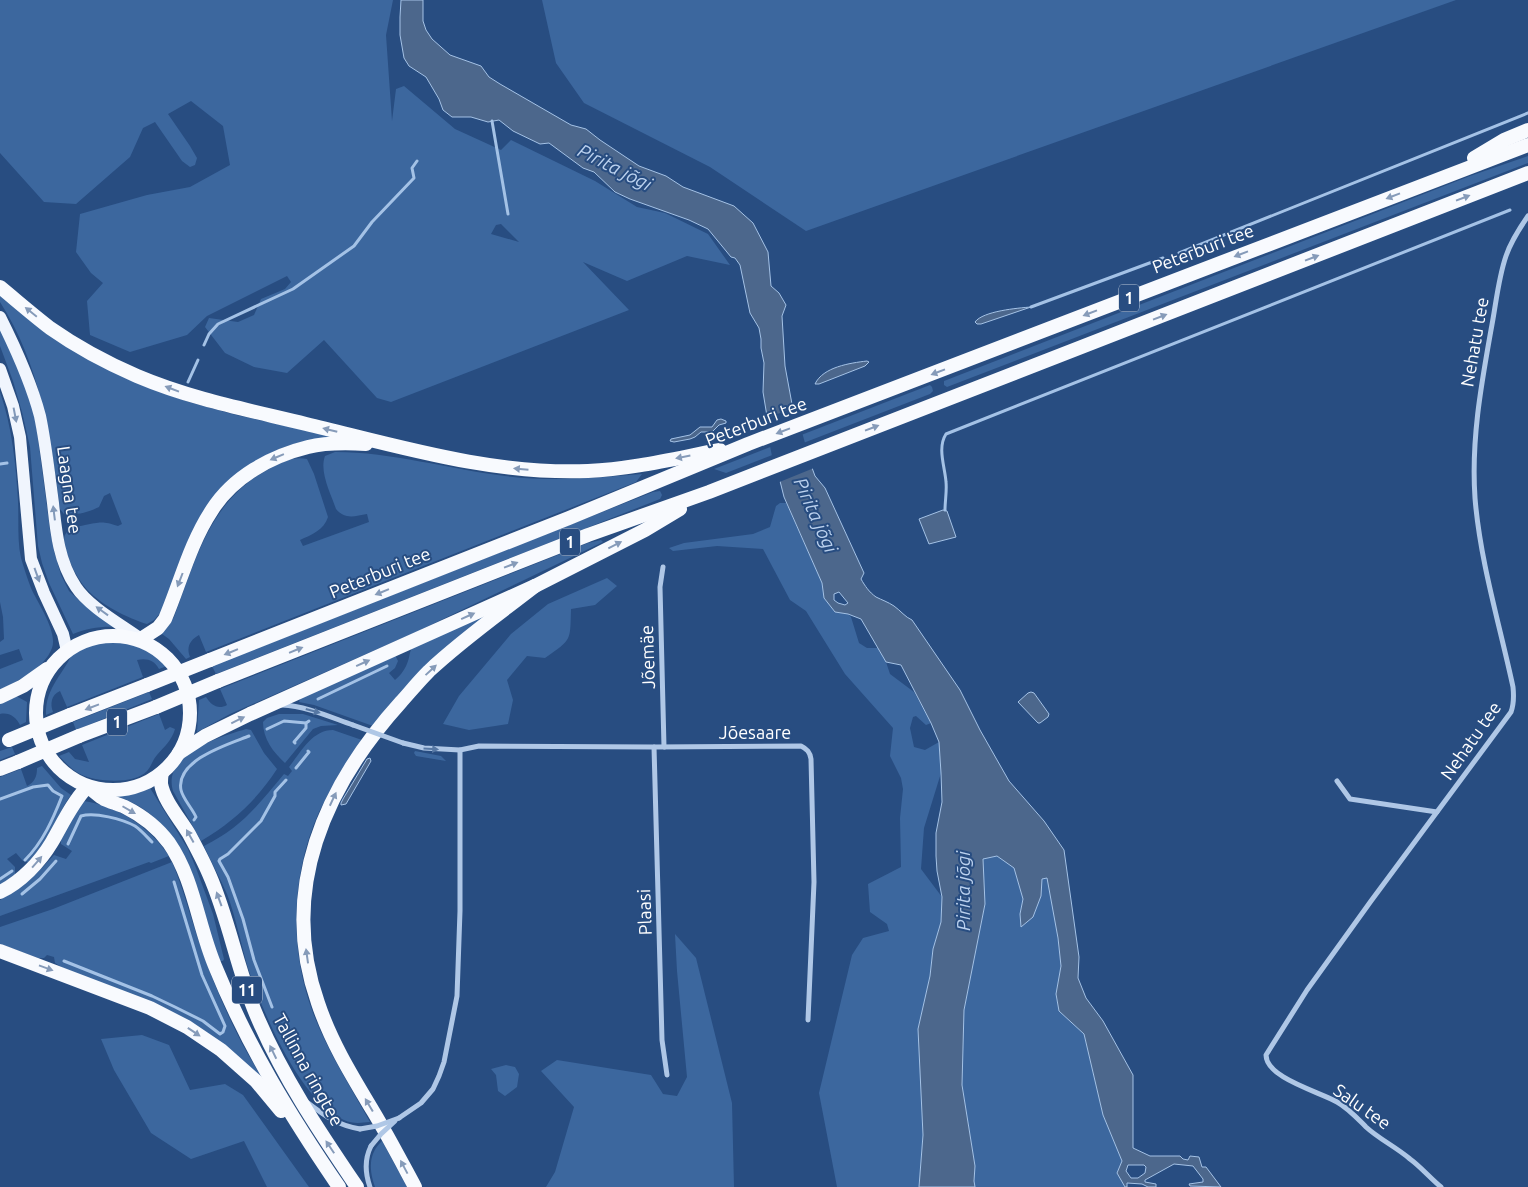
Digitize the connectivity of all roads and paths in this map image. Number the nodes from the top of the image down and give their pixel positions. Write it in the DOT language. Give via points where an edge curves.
graph roads {
  1 [pos="1528,130"];
  2 [pos="1528,144"];
  3 [pos="1528,173"];
  4 [pos="1438,178"];
  5 [pos="1528,216"];
  6 [pos="0,287"];
  7 [pos="0,317"];
  8 [pos="0,369"];
  9 [pos="748,444"];
  10 [pos="394,446"];
  11 [pos="709,492"];
  12 [pos="663,567"];
  13 [pos="535,586"];
  14 [pos="142,639"];
  15 [pos="67,651"];
  16 [pos="52,665"];
  17 [pos="0,697"];
  18 [pos="271,705"];
  19 [pos="4,741"];
  20 [pos="654,747"];
  21 [pos="664,747"];
  22 [pos="460,750"];
  23 [pos="179,753"];
  24 [pos="0,769"];
  25 [pos="162,773"];
  26 [pos="1338,781"];
  27 [pos="87,786"];
  28 [pos="1437,812"];
  29 [pos="0,892"];
  30 [pos="0,951"];
  31 [pos="808,1020"];
  32 [pos="1266,1055"];
  33 [pos="667,1075"];
  34 [pos="296,1095"];
  35 [pos="399,1118"];
  36 [pos="320,1159"];
  37 [pos="339,1187"];
  38 [pos="357,1187"];
  39 [pos="370,1187"];
  40 [pos="415,1187"];
  41 [pos="1441,1187"];
  1 -- 4 [label="highway"];
  2 -- 4 [label="highway, Peterburi tee / 1"];
  11 -- 3 [label="highway, 1, one-way"];
  4 -- 9 [label="highway, Peterburi tee / 1, one-way"];
  5 -- 28 [label="street, Nehatu tee" via="1515,235 1500,280 1474,447 1478,526 1513,688 1513,707"];
  10 -- 6 [label="highway, one-way" via="187,395 137,376 52,329"];
  14 -- 7 [label="main road, Laagna tee, one-way" via="87,600 70,577 57,540 40,417 17,351"];
  8 -- 15 [label="main road, one-way" via="20,437 31,559 64,634"];
  9 -- 10 [label="highway, one-way" via="589,471 500,467"];
  9 -- 19 [label="highway, Peterburi tee / 1, one-way, bridge"];
  10 -- 14 [label="highway, one-way" via="310,446 275,457 227,490 200,532 165,619"];
  13 -- 11 [label="highway, one-way" via="645,530"];
  24 -- 11 [label="highway, 1, one-way, bridge" via="578,539"];
  12 -- 21 [label="street, Jõemäe" via="660,588"];
  18 -- 13 [label="highway, one-way"];
  40 -- 13 [label="highway, one-way" via="328,1031 317,1002 305,942 303,914 307,876 315,840 334,796 386,718 428,672"];
  14 -- 15 [label="highway" via="105,636 85,641"];
  14 -- 23 [label="highway" via="161,651 176,668 186,688 190,710 188,733"];
  15 -- 16 [label="highway"];
  16 -- 17 [label="highway" via="23,686"];
  16 -- 27 [label="highway" via="42,682 35,708 38,733 48,756 65,775"];
  18 -- 22 [label="street, Jõesaare, one-way, bridge" via="318,712 403,743"];
  23 -- 18 [label="highway, one-way" via="205,736"];
  20 -- 21 [label="street, Jõesaare"];
  20 -- 22 [label="street, Jõesaare" via="479,746"];
  20 -- 33 [label="street, Plaasi" via="662,1040"];
  21 -- 31 [label="street, Jõesaare" via="801,746 810,753 814,882"];
  22 -- 35 [label="street" via="457,996 444,1062 433,1089 421,1103"];
  23 -- 25 [label="highway"];
  25 -- 27 [label="highway" via="141,785 123,790"];
  34 -- 25 [label="highway, Tallinna ringtee / 11, one-way" via="256,1013 220,900 205,865 168,802 161,785"];
  26 -- 28 [label="street" via="1350,799"];
  29 -- 27 [label="highway, one-way" via="22,878 40,860"];
  27 -- 36 [label="highway, Tallinna ringtee / 11, one-way" via="104,799 146,820 169,843 183,869 214,965 237,1018 278,1093"];
  28 -- 32 [label="street, Nehatu tee" via="1307,990"];
  30 -- 36 [label="highway, one-way" via="150,1008 187,1027 221,1050 256,1081"];
  32 -- 41 [label="street, Salu tee" via="1266,1062 1271,1067 1288,1079 1337,1102"];
  34 -- 35 [label="street, bridge" via="348,1127 360,1129"];
  38 -- 34 [label="highway, Tallinna ringtee / 11, one-way"];
  35 -- 39 [label="street, bridge" via="370,1146 365,1165"];
  36 -- 37 [label="highway, 11"];
}
